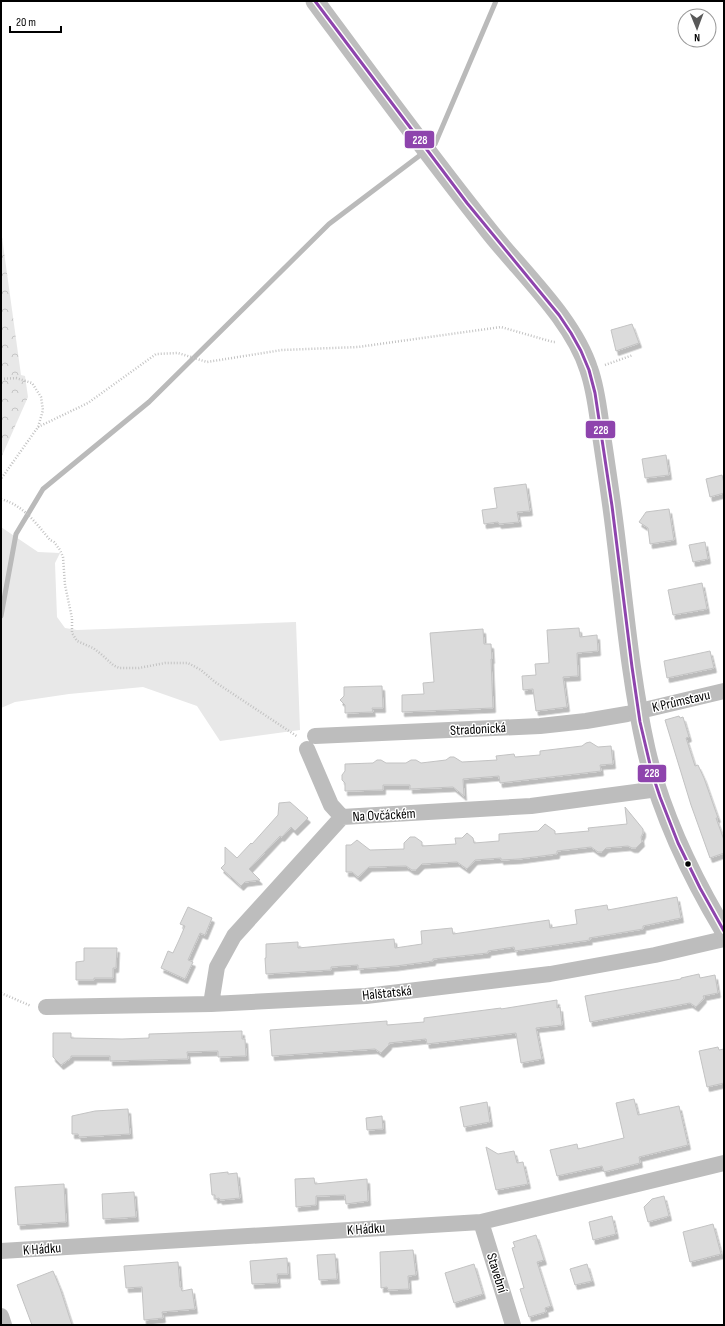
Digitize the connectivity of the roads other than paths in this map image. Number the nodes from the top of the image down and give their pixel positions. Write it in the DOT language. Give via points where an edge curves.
graph roads {
  1 [pos="315,1"];
  2 [pos="724,691"];
  3 [pos="639,711"];
  4 [pos="658,789"];
  5 [pos="342,817"];
  6 [pos="724,931"];
  7 [pos="724,939"];
  8 [pos="211,1004"];
  9 [pos="46,1007"];
  10 [pos="724,1163"];
  11 [pos="481,1222"];
  12 [pos="1,1251"];
  13 [pos="1,1316"];
  14 [pos="4,1325"];
  15 [pos="513,1325"];
  1 -- 3 [label="street" via="426,151 504,250 553,307 577,342 596,394"];
  2 -- 3 [label="street, K Průmstavu"];
  3 -- 4 [label="street"];
  3 -- 5 [label="street, Stradonická" via="540,726 307,741 331,805"];
  4 -- 5 [label="street, Na Ovčáckém" via="531,806"];
  4 -- 6 [label="street" via="680,848 702,894"];
  5 -- 8 [label="street, Na Ovčáckém" via="234,936 217,967"];
  7 -- 8 [label="street, Halštatská" via="655,955 542,975 366,996"];
  8 -- 9 [label="street, Halštatská"];
  10 -- 11 [label="street, K Hádku"];
  11 -- 12 [label="street, K Hádku"];
  11 -- 15 [label="street, Stavební"];
  13 -- 14 [label="street"];
}
